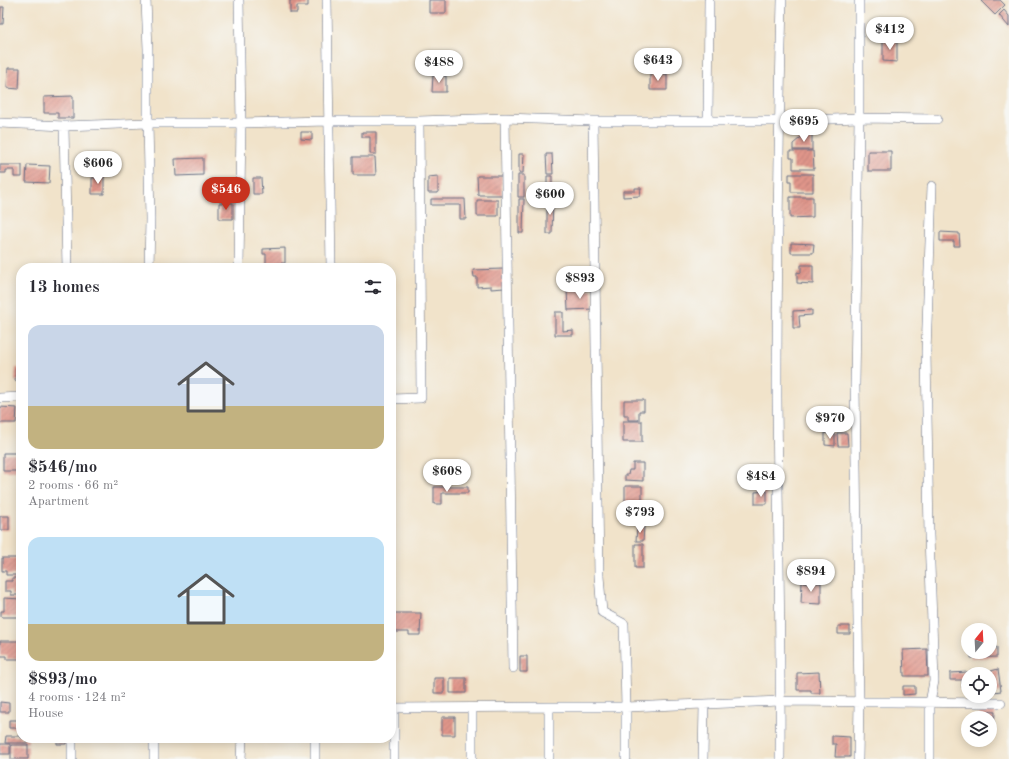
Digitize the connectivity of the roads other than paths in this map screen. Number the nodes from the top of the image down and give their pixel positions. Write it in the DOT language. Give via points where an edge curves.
graph roads {
  1 [pos="146,0"];
  2 [pos="239,0"];
  3 [pos="327,0"];
  4 [pos="709,0"];
  5 [pos="782,0"];
  6 [pos="859,0"];
  7 [pos="505,118"];
  8 [pos="859,118"];
  9 [pos="937,119"];
  10 [pos="329,121"];
  11 [pos="419,121"];
  12 [pos="593,121"];
  13 [pos="708,121"];
  14 [pos="779,121"];
  15 [pos="0,123"];
  16 [pos="148,123"];
  17 [pos="241,124"];
  18 [pos="64,126"];
  19 [pos="932,186"];
  20 [pos="67,263"];
  21 [pos="149,263"];
  22 [pos="239,263"];
  23 [pos="331,263"];
  24 [pos="16,397"];
  25 [pos="0,398"];
  26 [pos="396,399"];
  27 [pos="513,668"];
  28 [pos="780,701"];
  29 [pos="859,702"];
  30 [pos="930,703"];
  31 [pos="1001,703"];
  32 [pos="704,705"];
  33 [pos="549,706"];
  34 [pos="396,708"];
  35 [pos="472,708"];
  36 [pos="626,708"];
  37 [pos="72,743"];
  38 [pos="154,743"];
  39 [pos="242,743"];
  40 [pos="315,743"];
  41 [pos="393,743"];
  42 [pos="72,759"];
  43 [pos="154,759"];
  44 [pos="241,759"];
  45 [pos="315,759"];
  46 [pos="394,759"];
  47 [pos="472,759"];
  48 [pos="549,759"];
  49 [pos="626,759"];
  50 [pos="703,759"];
  51 [pos="780,759"];
  52 [pos="858,759"];
  53 [pos="930,759"];
  1 -- 16 [label="street"];
  2 -- 17 [label="street"];
  3 -- 10 [label="street"];
  4 -- 13 [label="street"];
  5 -- 14 [label="street"];
  6 -- 8 [label="street"];
  7 -- 11 [label="street"];
  7 -- 12 [label="street"];
  7 -- 27 [label="street"];
  8 -- 9 [label="street"];
  8 -- 14 [label="street"];
  8 -- 29 [label="street" via="855,385"];
  10 -- 11 [label="street"];
  10 -- 17 [label="street"];
  10 -- 23 [label="street"];
  11 -- 26 [label="street" via="421,398"];
  12 -- 13 [label="street"];
  12 -- 36 [label="street" via="599,576 602,612 624,624"];
  13 -- 14 [label="street"];
  14 -- 28 [label="street" via="777,397"];
  15 -- 18 [label="street"];
  16 -- 17 [label="street"];
  16 -- 18 [label="street"];
  16 -- 21 [label="street"];
  17 -- 22 [label="street"];
  18 -- 20 [label="street"];
  19 -- 30 [label="street" via="926,352 934,680"];
  24 -- 25 [label="street"];
  28 -- 29 [label="street"];
  28 -- 32 [label="street"];
  28 -- 51 [label="street"];
  29 -- 30 [label="street"];
  29 -- 52 [label="street"];
  30 -- 31 [label="street"];
  30 -- 53 [label="street"];
  32 -- 36 [label="street"];
  32 -- 50 [label="street"];
  33 -- 35 [label="street"];
  33 -- 36 [label="street"];
  33 -- 48 [label="street"];
  34 -- 35 [label="street"];
  35 -- 47 [label="street"];
  36 -- 49 [label="street"];
  37 -- 42 [label="street"];
  38 -- 43 [label="street"];
  39 -- 44 [label="street"];
  40 -- 45 [label="street"];
  41 -- 46 [label="street"];
}
